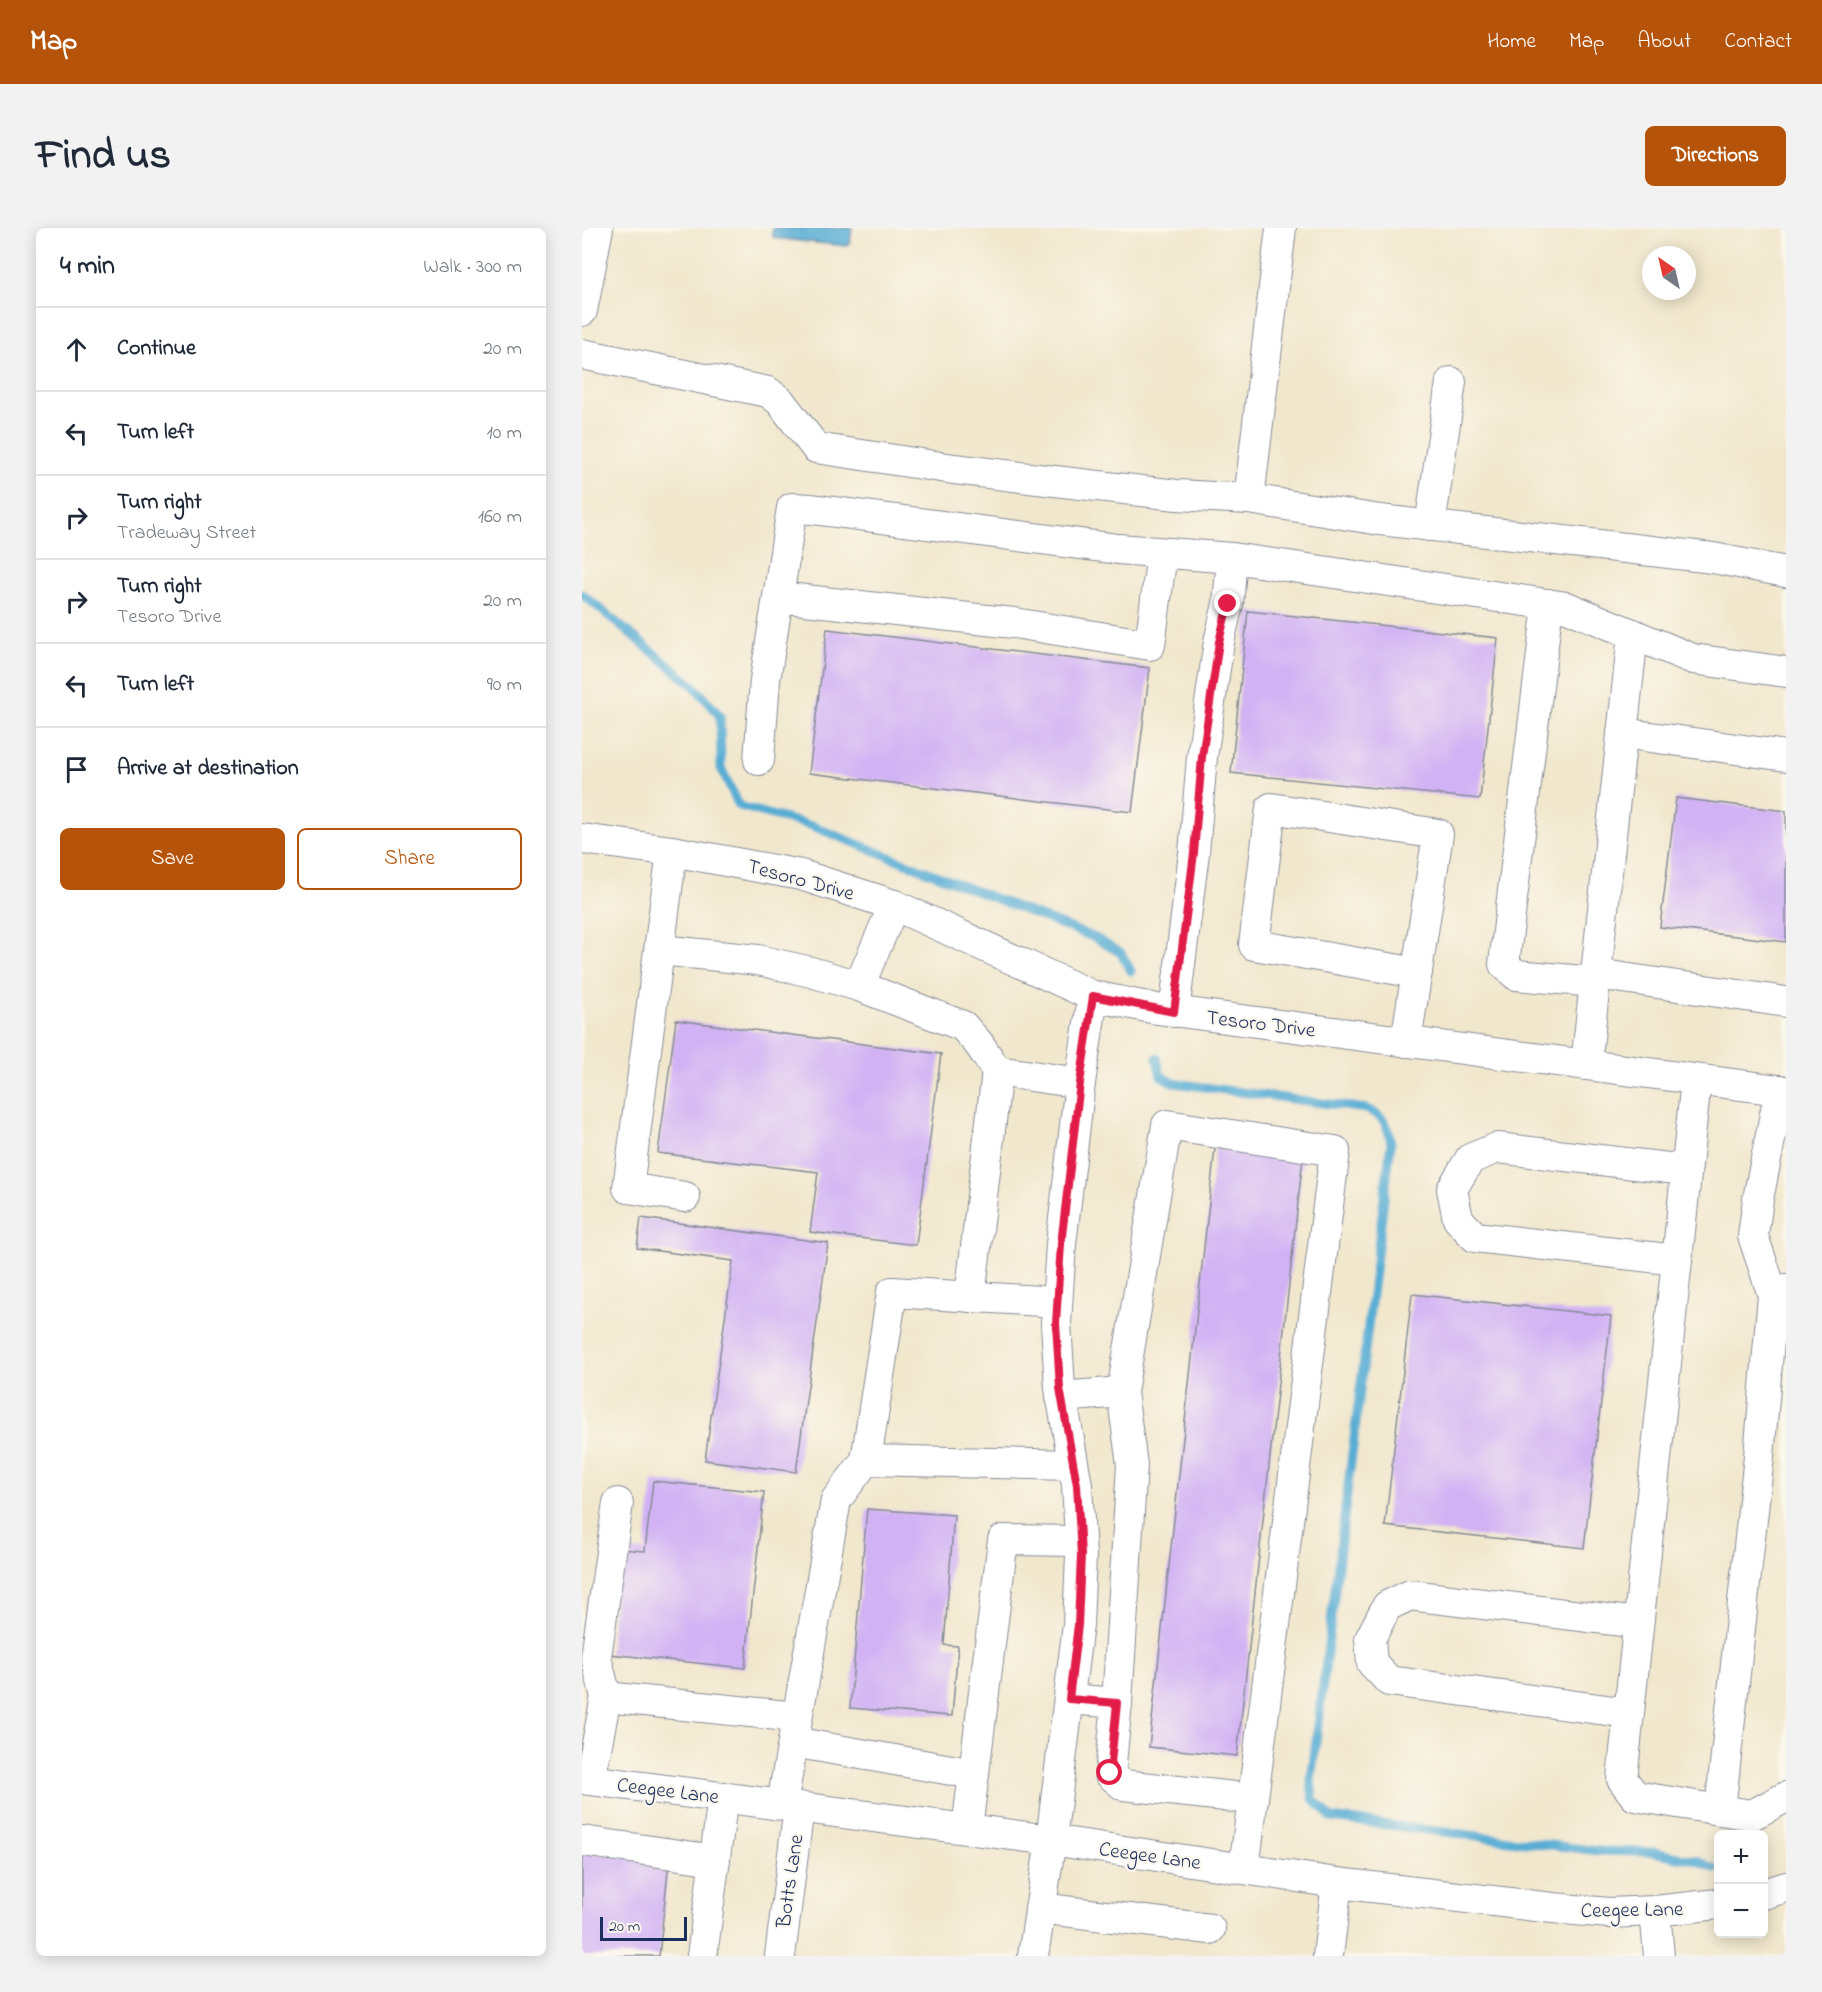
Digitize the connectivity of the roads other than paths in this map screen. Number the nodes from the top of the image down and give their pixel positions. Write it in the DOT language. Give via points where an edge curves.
graph roads {
  1 [pos="598,228"];
  2 [pos="1281,228"];
  3 [pos="583,301"];
  4 [pos="582,354"];
  5 [pos="1450,382"];
  6 [pos="1249,499"];
  7 [pos="1430,526"];
  8 [pos="1162,553"];
  9 [pos="1232,558"];
  10 [pos="1786,572"];
  11 [pos="778,597"];
  12 [pos="1548,604"];
  13 [pos="1633,634"];
  14 [pos="1786,672"];
  15 [pos="1622,733"];
  16 [pos="1786,756"];
  17 [pos="759,760"];
  18 [pos="582,839"];
  19 [pos="672,851"];
  20 [pos="894,905"];
  21 [pos="660,950"];
  22 [pos="1417,973"];
  23 [pos="1595,978"];
  24 [pos="859,986"];
  25 [pos="1093,996"];
  26 [pos="1786,1002"];
  27 [pos="1174,1012"];
  28 [pos="1406,1042"];
  29 [pos="1586,1065"];
  30 [pos="997,1071"];
  31 [pos="1696,1080"];
  32 [pos="1080,1083"];
  33 [pos="1783,1091"];
  34 [pos="1686,1170"];
  35 [pos="685,1197"];
  36 [pos="1677,1260"];
  37 [pos="1780,1292"];
  38 [pos="970,1297"];
  39 [pos="1057,1302"];
  40 [pos="1122,1392"];
  41 [pos="1061,1397"];
  42 [pos="866,1460"];
  43 [pos="1073,1465"];
  44 [pos="618,1503"];
  45 [pos="1080,1541"];
  46 [pos="1638,1623"];
  47 [pos="606,1697"];
  48 [pos="1069,1699"];
  49 [pos="1117,1703"];
  50 [pos="1629,1713"];
  51 [pos="795,1729"];
  52 [pos="974,1774"];
  53 [pos="586,1780"];
  54 [pos="723,1797"];
  55 [pos="1786,1797"];
  56 [pos="1253,1799"];
  57 [pos="791,1806"];
  58 [pos="1720,1810"];
  59 [pos="967,1829"];
  60 [pos="1051,1840"];
  61 [pos="582,1841"];
  62 [pos="715,1860"];
  63 [pos="1244,1869"];
  64 [pos="1337,1883"];
  65 [pos="1786,1887"];
  66 [pos="1768,1893"];
  67 [pos="1714,1905"];
  68 [pos="1040,1908"];
  69 [pos="1655,1911"];
  70 [pos="1210,1929"];
  71 [pos="702,1956"];
  72 [pos="780,1956"];
  73 [pos="1033,1956"];
  74 [pos="1328,1956"];
  75 [pos="1659,1956"];
  1 -- 3 [label="street"];
  2 -- 6 [label="street"];
  4 -- 6 [label="street" via="768,392 780,401 816,448 954,469 1177,495"];
  5 -- 7 [label="street"];
  6 -- 7 [label="street"];
  7 -- 10 [label="street" via="1713,558"];
  8 -- 9 [label="street"];
  8 -- 11 [label="street" via="792,508"];
  8 -- 11 [label="street" via="1150,645 1014,623"];
  9 -- 12 [label="street"];
  9 -- 27 [label="street" via="1202,757"];
  11 -- 17 [label="street" via="765,680"];
  12 -- 13 [label="street" via="1567,607"];
  12 -- 23 [label="street" via="1504,964 1516,975"];
  13 -- 14 [label="street" via="1693,659"];
  13 -- 15 [label="street"];
  15 -- 16 [label="street"];
  15 -- 23 [label="street"];
  18 -- 19 [label="street, Tesoro Drive"];
  19 -- 20 [label="street, Tesoro Drive" via="801,874"];
  19 -- 21 [label="street"];
  20 -- 24 [label="street"];
  20 -- 25 [label="street, Tesoro Drive"];
  21 -- 24 [label="street" via="758,960"];
  21 -- 35 [label="street" via="628,1188"];
  22 -- 22 [label="street" via="1438,834 1271,808 1254,945"];
  22 -- 28 [label="street"];
  23 -- 26 [label="street"];
  23 -- 29 [label="street"];
  24 -- 30 [label="street" via="963,1026"];
  25 -- 27 [label="street, Tesoro Drive"];
  25 -- 32 [label="street"];
  27 -- 28 [label="street, Tesoro Drive"];
  28 -- 29 [label="street, Tesoro Drive"];
  29 -- 31 [label="street, Tesoro Drive"];
  30 -- 32 [label="street"];
  30 -- 38 [label="street"];
  31 -- 33 [label="street, Tesoro Drive"];
  31 -- 34 [label="street"];
  32 -- 39 [label="street"];
  33 -- 37 [label="street" via="1753,1236"];
  34 -- 36 [label="street"];
  34 -- 36 [label="street" via="1497,1148 1470,1159 1452,1189 1458,1219 1475,1237"];
  36 -- 46 [label="street"];
  37 -- 58 [label="street"];
  38 -- 39 [label="street"];
  38 -- 42 [label="street" via="892,1292"];
  39 -- 41 [label="street"];
  40 -- 41 [label="street"];
  40 -- 49 [label="street" via="1132,1465"];
  40 -- 56 [label="street" via="1167,1125 1335,1151"];
  41 -- 43 [label="street"];
  42 -- 43 [label="street"];
  42 -- 51 [label="street, Botts Lane" via="836,1500"];
  43 -- 45 [label="street"];
  44 -- 47 [label="street" via="596,1657"];
  45 -- 48 [label="street" via="1078,1625"];
  45 -- 52 [label="street" via="1003,1540"];
  46 -- 50 [label="street"];
  46 -- 50 [label="street" via="1410,1595 1387,1606 1370,1639 1372,1663 1389,1681"];
  47 -- 51 [label="street"];
  47 -- 53 [label="street"];
  48 -- 49 [label="street"];
  48 -- 60 [label="street"];
  49 -- 56 [label="street" via="1110,1773 1123,1785"];
  50 -- 58 [label="street" via="1622,1779 1635,1796"];
  51 -- 52 [label="street"];
  51 -- 57 [label="street, Botts Lane"];
  52 -- 59 [label="street"];
  53 -- 54 [label="street, Ceegee Lane"];
  54 -- 57 [label="street, Ceegee Lane"];
  54 -- 62 [label="street"];
  55 -- 58 [label="street" via="1752,1815"];
  56 -- 63 [label="street"];
  57 -- 59 [label="street, Ceegee Lane"];
  57 -- 72 [label="street, Botts Lane"];
  59 -- 60 [label="street, Ceegee Lane"];
  60 -- 63 [label="street, Ceegee Lane"];
  60 -- 68 [label="street"];
  61 -- 62 [label="street"];
  62 -- 71 [label="street"];
  63 -- 64 [label="street, Ceegee Lane"];
  64 -- 69 [label="street, Ceegee Lane" via="1609,1913"];
  64 -- 74 [label="street"];
  65 -- 66 [label="street"];
  67 -- 69 [label="street, Ceegee Lane"];
  68 -- 70 [label="street"];
  68 -- 73 [label="street"];
  69 -- 75 [label="street"];
}
